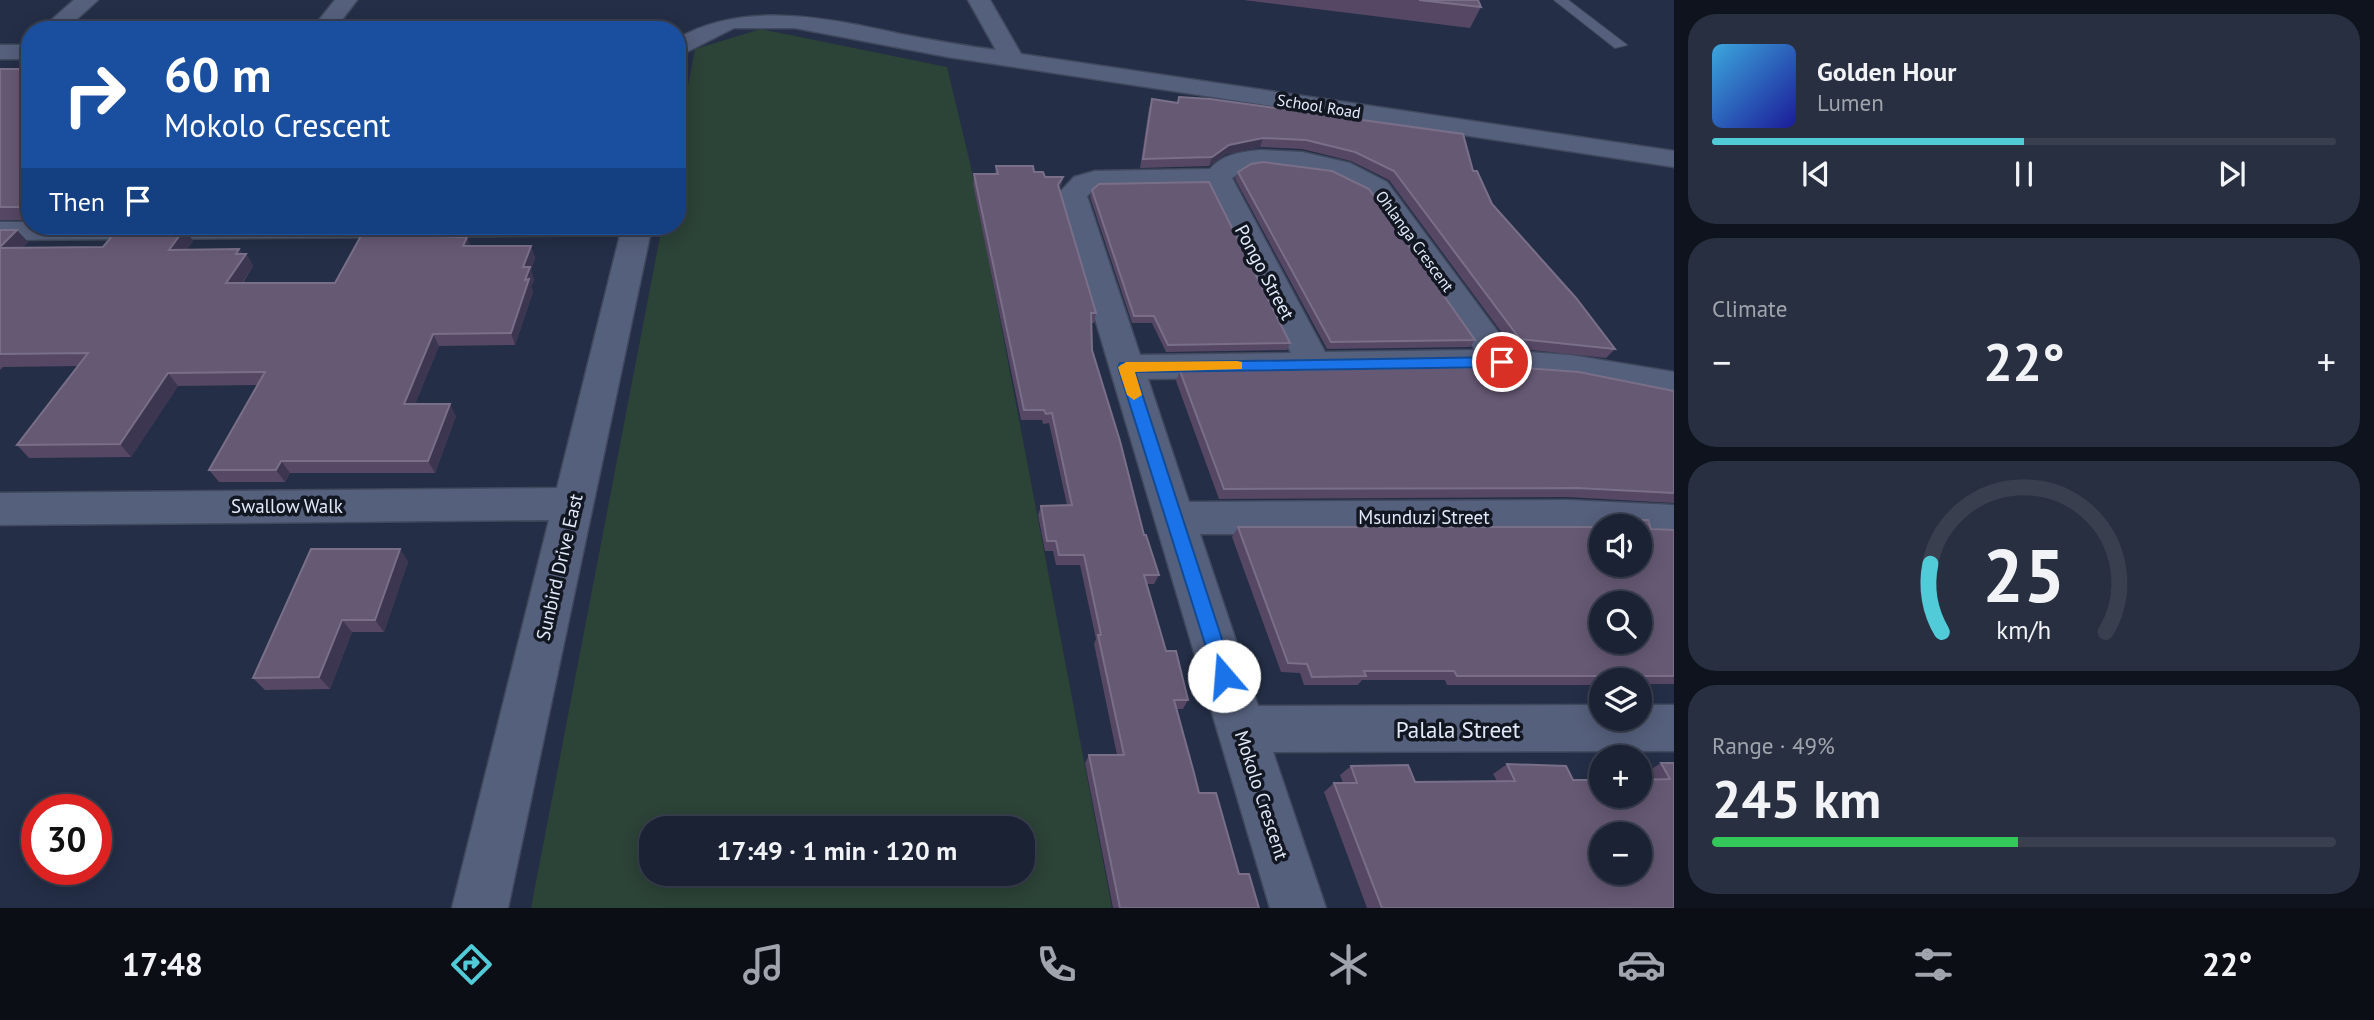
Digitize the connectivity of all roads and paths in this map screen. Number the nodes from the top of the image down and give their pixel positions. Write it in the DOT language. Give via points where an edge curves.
graph roads {
  1 [pos="87,0"];
  2 [pos="346,0"];
  3 [pos="979,0"];
  4 [pos="1560,0"];
  5 [pos="62,21"];
  6 [pos="329,21"];
  7 [pos="686,41"];
  8 [pos="1620,45"];
  9 [pos="21,51"];
  10 [pos="0,52"];
  11 [pos="1013,60"];
  12 [pos="1674,159"];
  13 [pos="1218,177"];
  14 [pos="0,231"];
  15 [pos="21,231"];
  16 [pos="635,235"];
  17 [pos="1502,362"];
  18 [pos="1315,365"];
  19 [pos="1126,367"];
  20 [pos="1674,385"];
  21 [pos="573,504"];
  22 [pos="0,509"];
  23 [pos="1174,518"];
  24 [pos="1674,521"];
  25 [pos="1241,729"];
  26 [pos="1674,729"];
  27 [pos="480,908"];
  28 [pos="1298,908"];
  1 -- 5 [label="street"];
  2 -- 6 [label="street"];
  3 -- 11 [label="street"];
  4 -- 8 [label="lane"];
  7 -- 11 [label="street, School Road" via="704,20 791,20"];
  9 -- 10 [label="street"];
  11 -- 12 [label="street, School Road"];
  13 -- 17 [label="street, Ohlanga Crescent" via="1230,162 1261,158 1312,163 1362,178 1377,188"];
  13 -- 18 [label="street, Pongo Street"];
  13 -- 19 [label="street" via="1095,180 1072,194"];
  14 -- 15 [label="street"];
  16 -- 21 [label="street, Sunbird Drive East"];
  17 -- 18 [label="street"];
  17 -- 20 [label="street" via="1571,367"];
  18 -- 19 [label="street"];
  19 -- 23 [label="street, Mokolo Crescent"];
  21 -- 22 [label="street, Swallow Walk"];
  21 -- 27 [label="street, Sunbird Drive East"];
  23 -- 24 [label="street, Msunduzi Street" via="1567,516"];
  23 -- 25 [label="street, Mokolo Crescent"];
  25 -- 26 [label="street, Palala Street"];
  25 -- 28 [label="street, Mokolo Crescent"];
}
